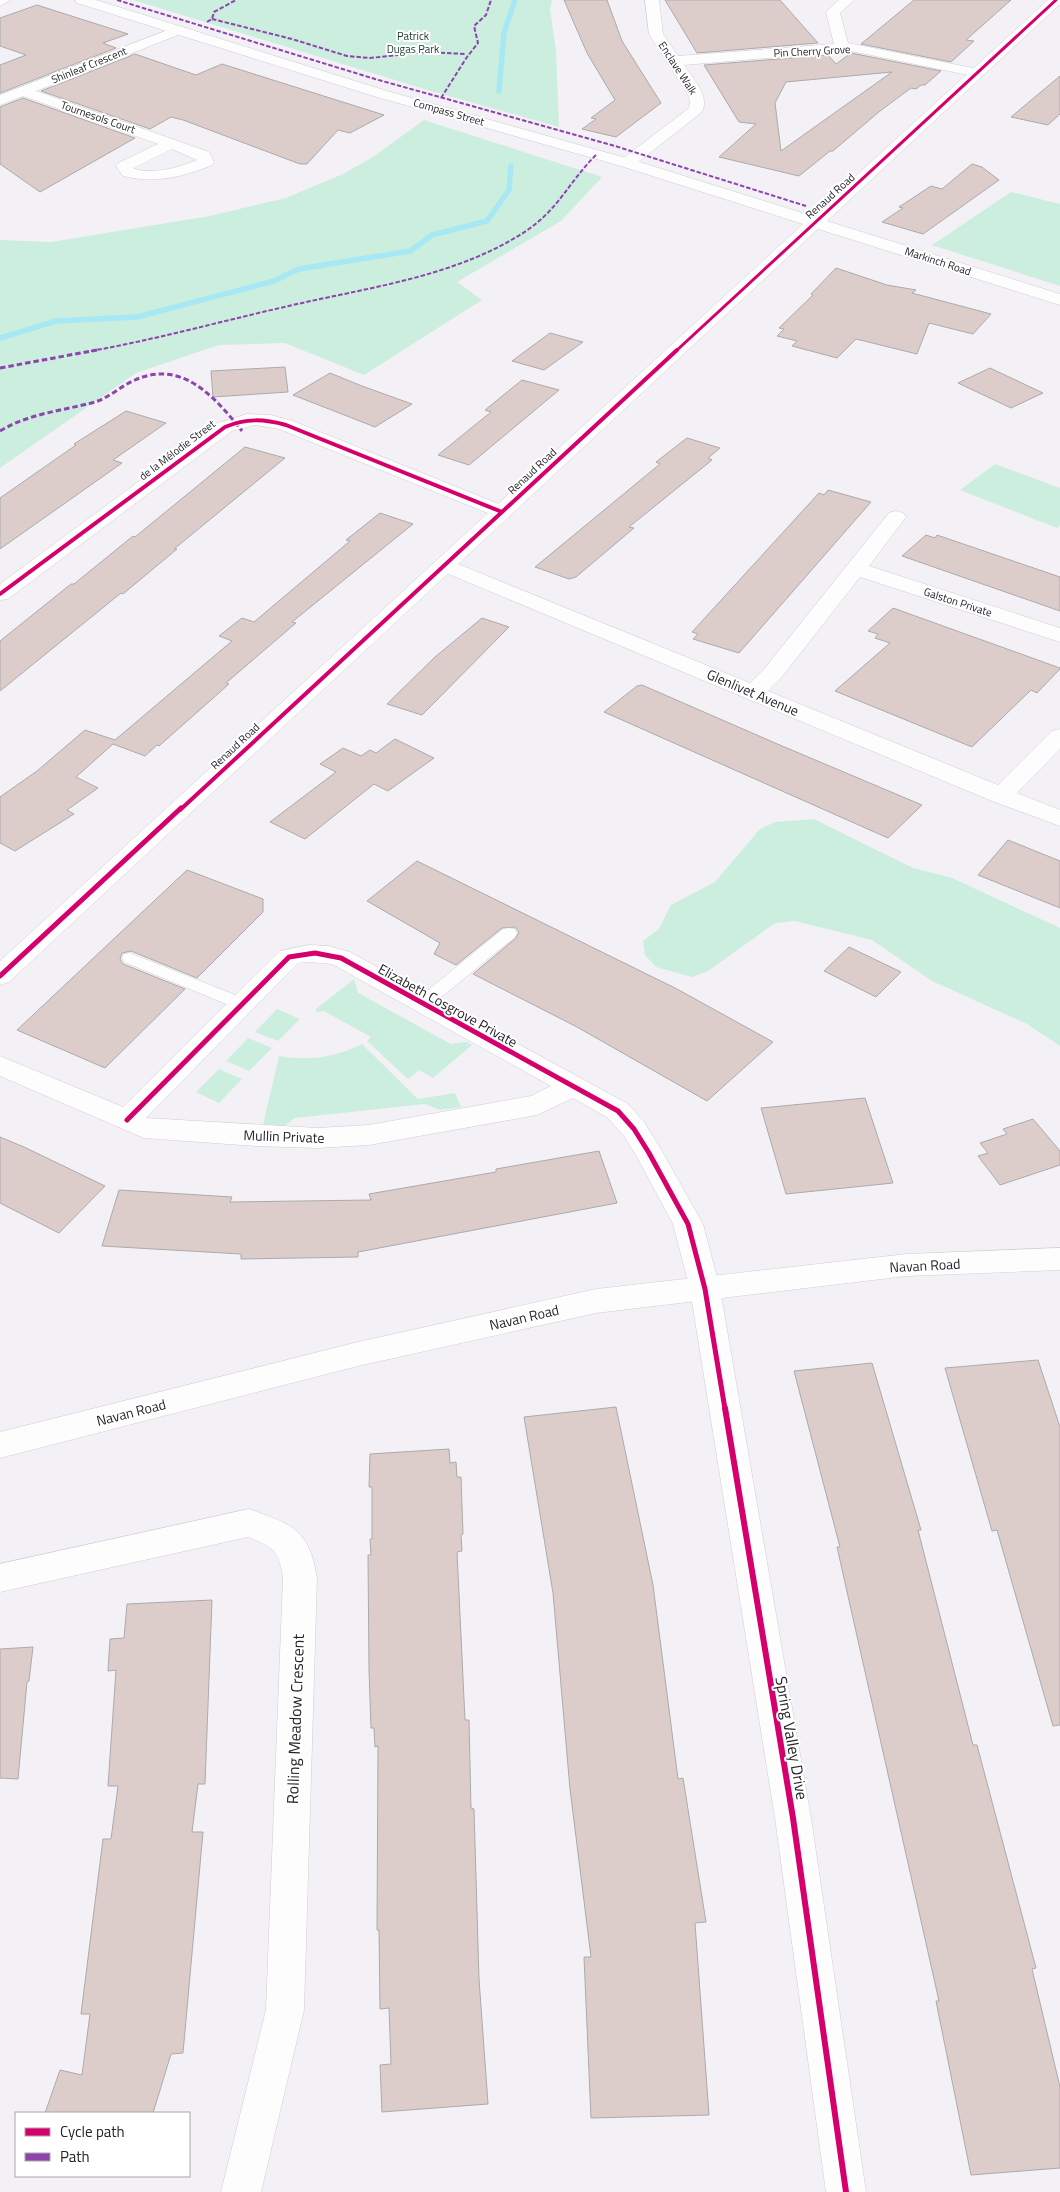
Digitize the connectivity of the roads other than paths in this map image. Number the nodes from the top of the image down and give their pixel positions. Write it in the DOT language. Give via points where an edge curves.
graph roads {
  1 [pos="4,0"];
  2 [pos="82,0"];
  3 [pos="652,0"];
  4 [pos="847,0"];
  5 [pos="1056,0"];
  6 [pos="0,2"];
  7 [pos="178,30"];
  8 [pos="842,47"];
  9 [pos="673,61"];
  10 [pos="978,73"];
  11 [pos="22,91"];
  12 [pos="0,100"];
  13 [pos="173,143"];
  14 [pos="627,163"];
  15 [pos="816,222"];
  16 [pos="1060,300"];
  17 [pos="502,512"];
  18 [pos="896,518"];
  19 [pos="446,566"];
  20 [pos="856,568"];
  21 [pos="0,594"];
  22 [pos="1060,635"];
  23 [pos="754,692"];
  24 [pos="1060,736"];
  25 [pos="1000,796"];
  26 [pos="1060,819"];
  27 [pos="509,933"];
  28 [pos="130,958"];
  29 [pos="0,976"];
  30 [pos="423,1003"];
  31 [pos="242,1004"];
  32 [pos="0,1065"];
  33 [pos="574,1086"];
  34 [pos="127,1120"];
  35 [pos="1060,1259"];
  36 [pos="705,1289"];
  37 [pos="0,1445"];
  38 [pos="0,1578"];
  39 [pos="241,2192"];
  40 [pos="846,2192"];
  1 -- 6 [label="street"];
  2 -- 7 [label="street, Compass Street"];
  3 -- 9 [label="street, Enclave Walk" via="656,34"];
  4 -- 8 [label="street" via="833,12"];
  5 -- 10 [label="street, Renaud Road"];
  7 -- 11 [label="street, Shinleaf Crescent"];
  7 -- 14 [label="street, Compass Street" via="382,94"];
  8 -- 9 [label="street, Pin Cherry Grove"];
  8 -- 10 [label="street, Pin Cherry Grove"];
  9 -- 14 [label="street, Enclave Walk" via="697,96 697,108"];
  10 -- 15 [label="street, Renaud Road"];
  11 -- 12 [label="street, Shinleaf Crescent"];
  11 -- 13 [label="street, Tournesols Court"];
  14 -- 15 [label="street, Compass Street"];
  15 -- 16 [label="street, Markinch Road"];
  15 -- 17 [label="street, Renaud Road"];
  17 -- 19 [label="street, Renaud Road"];
  17 -- 21 [label="street, de la Mélodie Street" via="286,425 249,419 224,427"];
  18 -- 20 [label="street"];
  19 -- 23 [label="street, Glenlivet Avenue"];
  19 -- 29 [label="street, Renaud Road"];
  20 -- 22 [label="street, Galston Private"];
  20 -- 23 [label="street" via="773,673"];
  23 -- 25 [label="street, Glenlivet Avenue"];
  24 -- 25 [label="street"];
  25 -- 26 [label="street, Glenlivet Avenue"];
  27 -- 30 [label="lane"];
  28 -- 31 [label="lane"];
  30 -- 31 [label="street, Elizabeth Cosgrove Private" via="341,958 322,952 289,957"];
  30 -- 33 [label="street, Elizabeth Cosgrove Private"];
  31 -- 34 [label="street, Elizabeth Cosgrove Private"];
  32 -- 34 [label="street, Mullin Private"];
  33 -- 34 [label="street, Mullin Private" via="537,1105 369,1135 317,1138 256,1136 144,1128"];
  33 -- 36 [label="street, Elizabeth Cosgrove Private" via="618,1111 634,1129 688,1224"];
  35 -- 36 [label="street, Navan Road" via="907,1265"];
  36 -- 37 [label="street, Navan Road" via="596,1301 358,1354"];
  36 -- 40 [label="street, Spring Valley Drive" via="793,1818"];
  38 -- 39 [label="street, Rolling Meadow Crescent" via="249,1523 280,1536 296,1553 300,1578 285,2010"];
}
